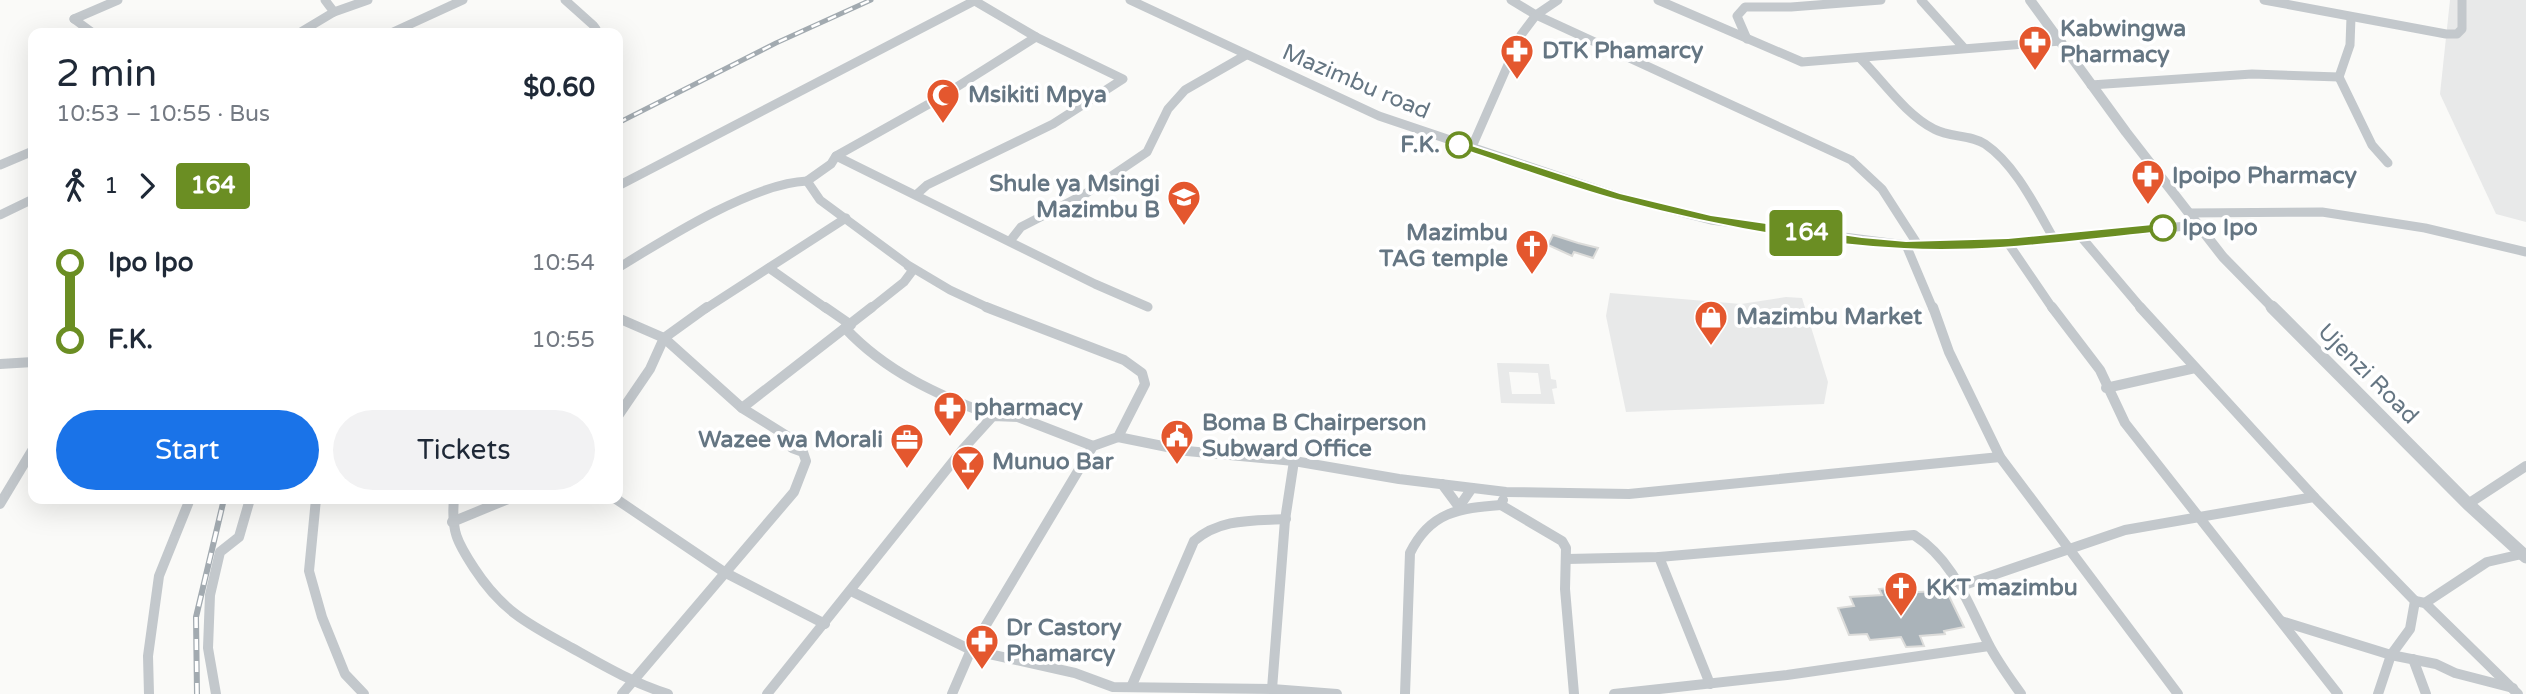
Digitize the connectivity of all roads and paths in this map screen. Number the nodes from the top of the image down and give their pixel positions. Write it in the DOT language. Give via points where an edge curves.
graph roads {
  1 [pos="118,0"];
  2 [pos="325,0"];
  3 [pos="368,0"];
  4 [pos="463,0"];
  5 [pos="565,0"];
  6 [pos="975,0"];
  7 [pos="1130,0"];
  8 [pos="1511,0"];
  9 [pos="1558,0"];
  10 [pos="1658,0"];
  11 [pos="1881,0"];
  12 [pos="1921,0"];
  13 [pos="2030,0"];
  14 [pos="2264,0"];
  15 [pos="2462,0"];
  16 [pos="334,12"];
  17 [pos="1536,15"];
  18 [pos="2351,18"];
  19 [pos="86,28"];
  20 [pos="309,28"];
  21 [pos="402,28"];
  22 [pos="596,28"];
  23 [pos="1036,37"];
  24 [pos="1747,39"];
  25 [pos="2062,41"];
  26 [pos="1964,48"];
  27 [pos="1246,55"];
  28 [pos="1861,59"];
  29 [pos="2339,77"];
  30 [pos="2091,85"];
  31 [pos="1471,149"];
  32 [pos="28,153"];
  33 [pos="836,156"];
  34 [pos="2388,163"];
  35 [pos="0,165"];
  36 [pos="807,181"];
  37 [pos="623,183"];
  38 [pos="917,194"];
  39 [pos="28,201"];
  40 [pos="2189,213"];
  41 [pos="0,215"];
  42 [pos="846,218"];
  43 [pos="2197,225"];
  44 [pos="2082,237"];
  45 [pos="2054,239"];
  46 [pos="1010,241"];
  47 [pos="2008,243"];
  48 [pos="1906,245"];
  49 [pos="1918,245"];
  50 [pos="2526,252"];
  51 [pos="623,265"];
  52 [pos="908,265"];
  53 [pos="769,268"];
  54 [pos="1148,307"];
  55 [pos="623,320"];
  56 [pos="848,326"];
  57 [pos="664,338"];
  58 [pos="28,362"];
  59 [pos="0,364"];
  60 [pos="2195,368"];
  61 [pos="2106,388"];
  62 [pos="741,408"];
  63 [pos="623,409"];
  64 [pos="993,416"];
  65 [pos="1118,437"];
  66 [pos="1093,446"];
  67 [pos="28,457"];
  68 [pos="2000,457"];
  69 [pos="1294,461"];
  70 [pos="2526,466"];
  71 [pos="1441,484"];
  72 [pos="1472,488"];
  73 [pos="1506,492"];
  74 [pos="2314,498"];
  75 [pos="0,504"];
  76 [pos="188,504"];
  77 [pos="249,504"];
  78 [pos="314,504"];
  79 [pos="454,504"];
  80 [pos="496,504"];
  81 [pos="623,504"];
  82 [pos="2468,504"];
  83 [pos="1501,505"];
  84 [pos="1459,507"];
  85 [pos="2201,517"];
  86 [pos="1286,519"];
  87 [pos="452,522"];
  88 [pos="2071,550"];
  89 [pos="2524,556"];
  90 [pos="1659,557"];
  91 [pos="1567,559"];
  92 [pos="724,572"];
  93 [pos="1961,586"];
  94 [pos="851,591"];
  95 [pos="2420,602"];
  96 [pos="2280,621"];
  97 [pos="825,624"];
  98 [pos="1989,646"];
  99 [pos="971,650"];
  100 [pos="2391,655"];
  101 [pos="2413,659"];
  102 [pos="631,682"];
  103 [pos="1710,684"];
  104 [pos="1132,685"];
  105 [pos="1272,688"];
  106 [pos="1112,690"];
  107 [pos="2515,691"];
  108 [pos="149,694"];
  109 [pos="216,694"];
  110 [pos="364,694"];
  111 [pos="622,694"];
  112 [pos="668,694"];
  113 [pos="767,694"];
  114 [pos="952,694"];
  115 [pos="1338,694"];
  116 [pos="1405,694"];
  117 [pos="1574,694"];
  118 [pos="1614,694"];
  119 [pos="2021,694"];
  120 [pos="2178,694"];
  121 [pos="2338,694"];
  122 [pos="2378,694"];
  123 [pos="2426,694"];
  1 -- 19 [label="street" via="74,19"];
  2 -- 16 [label="street"];
  3 -- 16 [label="street"];
  4 -- 21 [label="street"];
  5 -- 22 [label="street"];
  6 -- 23 [label="street"];
  6 -- 37 [label="street"];
  7 -- 27 [label="street, Mazimbu road"];
  8 -- 17 [label="street"];
  9 -- 17 [label="street"];
  10 -- 24 [label="street"];
  11 -- 24 [label="street" via="1745,7 1737,16"];
  12 -- 26 [label="street"];
  13 -- 25 [label="street, Ujenzi Road"];
  14 -- 18 [label="street"];
  15 -- 18 [label="street" via="2462,29 2457,34"];
  16 -- 20 [label="street"];
  17 -- 31 [label="street" via="1521,35"];
  17 -- 49 [label="street" via="1851,160 1882,189"];
  18 -- 29 [label="street" via="2350,46"];
  23 -- 33 [label="street"];
  23 -- 38 [label="street" via="1123,79 1091,104"];
  24 -- 28 [label="street" via="1802,62"];
  25 -- 26 [label="street"];
  25 -- 30 [label="street, Ujenzi Road"];
  26 -- 28 [label="street"];
  27 -- 31 [label="street, Mazimbu road" via="1379,116"];
  27 -- 46 [label="street" via="1185,90 1168,109 1147,152 1085,194 1021,227"];
  28 -- 45 [label="street" via="1930,128 1984,144 2004,163"];
  29 -- 30 [label="street" via="2252,74"];
  29 -- 34 [label="street" via="2372,145"];
  30 -- 40 [label="street, Ujenzi Road"];
  31 -- 48 [label="street, Mazimbu road" via="1617,196 1711,220"];
  32 -- 35 [label="street"];
  33 -- 36 [label="street"];
  33 -- 38 [label="street"];
  36 -- 42 [label="street" via="820,200"];
  36 -- 51 [label="street" via="800,178 771,187"];
  38 -- 46 [label="street"];
  39 -- 41 [label="street"];
  40 -- 43 [label="street, Ujenzi Road"];
  40 -- 50 [label="street" via="2320,212 2404,224"];
  42 -- 52 [label="street"];
  42 -- 53 [label="street"];
  43 -- 44 [label="street, Mazimbu road"];
  43 -- 82 [label="street, Ujenzi Road" via="2223,257"];
  44 -- 45 [label="street, Mazimbu road"];
  44 -- 60 [label="street"];
  45 -- 47 [label="street, Mazimbu road"];
  46 -- 54 [label="street" via="1104,290"];
  47 -- 49 [label="street, Mazimbu road"];
  47 -- 61 [label="street" via="2100,370"];
  48 -- 49 [label="street, Mazimbu road"];
  48 -- 68 [label="street" via="1949,352"];
  52 -- 56 [label="street" via="910,277"];
  52 -- 65 [label="street" via="979,304 1136,367 1145,377 1145,387"];
  53 -- 56 [label="street"];
  53 -- 57 [label="street"];
  55 -- 57 [label="street"];
  56 -- 62 [label="street"];
  56 -- 64 [label="street" via="859,345 904,376"];
  57 -- 62 [label="street"];
  57 -- 63 [label="street"];
  58 -- 59 [label="street"];
  60 -- 61 [label="street"];
  60 -- 74 [label="street"];
  61 -- 85 [label="street" via="2125,423"];
  62 -- 92 [label="street" via="795,441 792,448 803,452 806,461 794,492"];
  64 -- 66 [label="street" via="1018,417"];
  64 -- 94 [label="street"];
  65 -- 66 [label="street"];
  65 -- 69 [label="street" via="1187,451"];
  66 -- 99 [label="street"];
  67 -- 75 [label="street"];
  68 -- 73 [label="street" via="1629,494"];
  68 -- 88 [label="street"];
  69 -- 71 [label="street"];
  69 -- 86 [label="street"];
  70 -- 82 [label="street"];
  71 -- 72 [label="street"];
  71 -- 84 [label="street"];
  72 -- 73 [label="street"];
  72 -- 84 [label="street"];
  73 -- 83 [label="street"];
  74 -- 85 [label="street"];
  74 -- 95 [label="street"];
  76 -- 108 [label="street" via="159,576 148,656"];
  77 -- 109 [label="street" via="239,537 220,552 210,595 208,648"];
  78 -- 110 [label="street" via="309,571 345,674"];
  79 -- 87 [label="street"];
  80 -- 87 [label="street"];
  81 -- 92 [label="street"];
  82 -- 89 [label="street, Ujenzi Road"];
  83 -- 84 [label="street"];
  83 -- 91 [label="street" via="1562,541"];
  84 -- 116 [label="street" via="1424,529 1410,553"];
  85 -- 88 [label="street" via="2125,530"];
  85 -- 96 [label="street"];
  86 -- 104 [label="street" via="1220,524 1194,541"];
  86 -- 105 [label="street"];
  87 -- 102 [label="street" via="458,544 491,594 518,618"];
  88 -- 93 [label="street"];
  88 -- 120 [label="street"];
  89 -- 95 [label="street" via="2487,562"];
  90 -- 91 [label="street"];
  90 -- 93 [label="street" via="1914,535 1928,543"];
  90 -- 103 [label="street"];
  91 -- 117 [label="street"];
  92 -- 97 [label="street"];
  92 -- 102 [label="street"];
  93 -- 98 [label="street"];
  94 -- 97 [label="street"];
  94 -- 99 [label="street"];
  95 -- 100 [label="street" via="2410,628"];
  95 -- 107 [label="street"];
  96 -- 100 [label="street"];
  96 -- 121 [label="street"];
  97 -- 113 [label="street"];
  98 -- 103 [label="street"];
  98 -- 119 [label="street"];
  99 -- 106 [label="street" via="1075,673"];
  99 -- 114 [label="street"];
  100 -- 101 [label="street"];
  100 -- 122 [label="street"];
  101 -- 107 [label="street"];
  101 -- 123 [label="street"];
  102 -- 111 [label="street"];
  102 -- 112 [label="street"];
  103 -- 118 [label="street"];
  104 -- 105 [label="street"];
  104 -- 106 [label="street"];
  105 -- 115 [label="street"];
}
